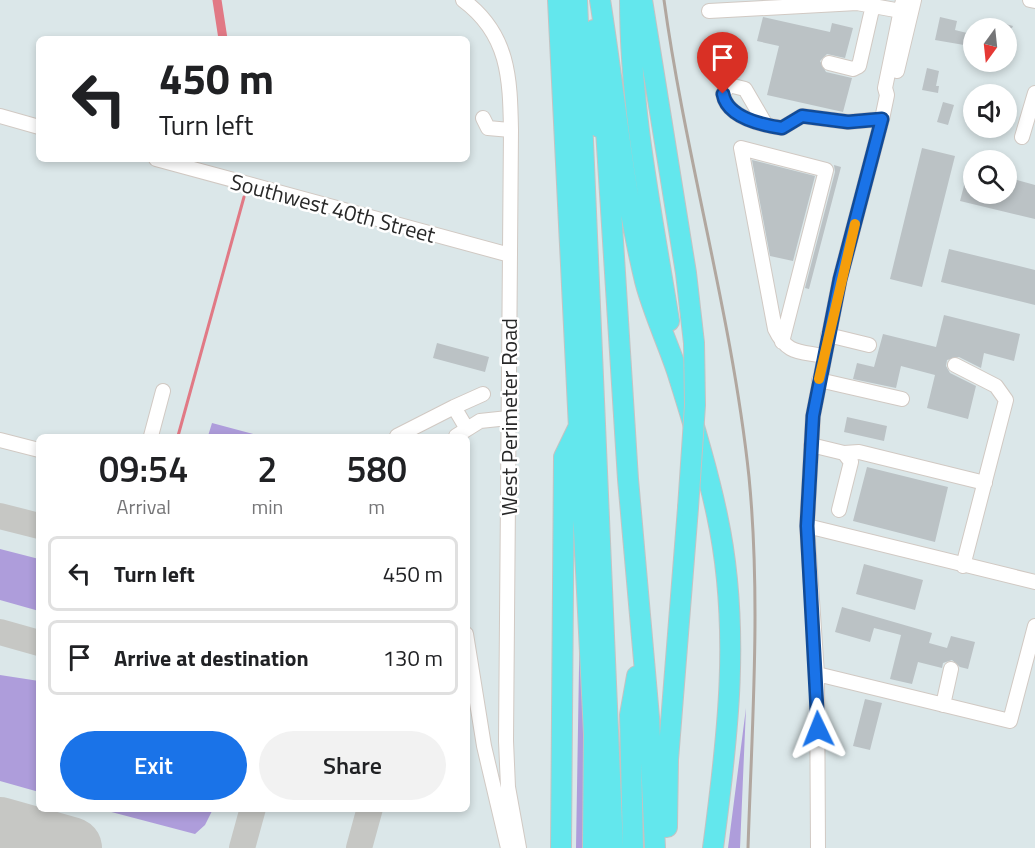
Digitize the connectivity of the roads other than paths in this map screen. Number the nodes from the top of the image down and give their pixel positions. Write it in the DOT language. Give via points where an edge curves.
graph roads {
  1 [pos="463,0"];
  2 [pos="558,0"];
  3 [pos="577,0"];
  4 [pos="592,0"];
  5 [pos="600,0"];
  6 [pos="630,0"];
  7 [pos="642,0"];
  8 [pos="914,0"];
  9 [pos="1030,0"];
  10 [pos="1035,1"];
  11 [pos="873,5"];
  12 [pos="902,5"];
  13 [pos="709,11"];
  14 [pos="829,63"];
  15 [pos="1035,93"];
  16 [pos="887,94"];
  17 [pos="0,116"];
  18 [pos="483,117"];
  19 [pos="882,119"];
  20 [pos="766,125"];
  21 [pos="36,126"];
  22 [pos="511,130"];
  23 [pos="1022,137"];
  24 [pos="167,162"];
  25 [pos="510,255"];
  26 [pos="828,335"];
  27 [pos="782,342"];
  28 [pos="869,345"];
  29 [pos="823,356"];
  30 [pos="956,365"];
  31 [pos="677,371"];
  32 [pos="819,380"];
  33 [pos="163,391"];
  34 [pos="483,394"];
  35 [pos="902,399"];
  36 [pos="454,407"];
  37 [pos="508,418"];
  38 [pos="580,424"];
  39 [pos="461,433"];
  40 [pos="152,434"];
  41 [pos="401,434"];
  42 [pos="0,440"];
  43 [pos="811,445"];
  44 [pos="36,449"];
  45 [pos="844,453"];
  46 [pos="985,483"];
  47 [pos="839,510"];
  48 [pos="807,526"];
  49 [pos="963,566"];
  50 [pos="1035,582"];
  51 [pos="1035,626"];
  52 [pos="470,659"];
  53 [pos="951,669"];
  54 [pos="817,674"];
  55 [pos="638,676"];
  56 [pos="943,705"];
  57 [pos="610,759"];
  58 [pos="508,848"];
  59 [pos="519,848"];
  60 [pos="561,848"];
  61 [pos="593,848"];
  62 [pos="605,848"];
  63 [pos="613,848"];
  64 [pos="633,848"];
  65 [pos="646,848"];
  66 [pos="655,848"];
  67 [pos="666,848"];
  68 [pos="713,848"];
  69 [pos="818,848"];
  1 -- 22 [label="street, West Perimeter Road" via="492,32 506,59"];
  2 -- 38 [label="highway"];
  3 -- 57 [label="highway"];
  4 -- 55 [label="highway" via="606,277"];
  5 -- 31 [label="highway" via="624,174 641,262"];
  5 -- 66 [label="highway" via="614,276 649,717"];
  6 -- 31 [label="highway" via="641,157"];
  7 -- 67 [label="highway, bridge" via="694,343 695,405 668,760"];
  8 -- 16 [label="street" via="893,88"];
  9 -- 10 [label="street"];
  11 -- 12 [label="street"];
  11 -- 13 [label="street"];
  11 -- 14 [label="street" via="859,66 853,69"];
  12 -- 16 [label="street"];
  15 -- 23 [label="street"];
  16 -- 19 [label="street"];
  17 -- 21 [label="street"];
  18 -- 22 [label="street" via="488,128"];
  19 -- 20 [label="street" via="848,122 802,116 782,128"];
  19 -- 26 [label="street"];
  22 -- 25 [label="street, West Perimeter Road"];
  24 -- 25 [label="street, Southwest 40th Street"];
  25 -- 37 [label="street, West Perimeter Road"];
  26 -- 28 [label="street"];
  26 -- 29 [label="street"];
  27 -- 27 [label="street" via="775,329 741,148 826,170"];
  27 -- 29 [label="street" via="788,349"];
  29 -- 32 [label="street"];
  30 -- 46 [label="street" via="996,386 1006,400"];
  31 -- 68 [label="highway" via="717,513 731,630 727,746"];
  32 -- 35 [label="street"];
  32 -- 43 [label="street"];
  33 -- 40 [label="street"];
  34 -- 36 [label="street"];
  36 -- 39 [label="street"];
  36 -- 41 [label="street"];
  37 -- 39 [label="street" via="485,419"];
  37 -- 59 [label="street, West Perimeter Road" via="506,757"];
  38 -- 60 [label="highway" via="564,457"];
  38 -- 61 [label="highway" via="594,734"];
  42 -- 44 [label="street"];
  43 -- 45 [label="street"];
  43 -- 48 [label="street"];
  45 -- 46 [label="street" via="859,452"];
  45 -- 47 [label="street" via="851,462"];
  46 -- 49 [label="street"];
  48 -- 49 [label="street"];
  48 -- 54 [label="street"];
  49 -- 50 [label="street"];
  51 -- 56 [label="street" via="1010,721"];
  52 -- 58 [label="street" via="484,746"];
  53 -- 56 [label="street"];
  54 -- 56 [label="street"];
  54 -- 69 [label="street"];
  55 -- 64 [label="highway" via="630,715"];
  55 -- 65 [label="highway"];
  57 -- 62 [label="highway"];
  57 -- 63 [label="highway"];
}
